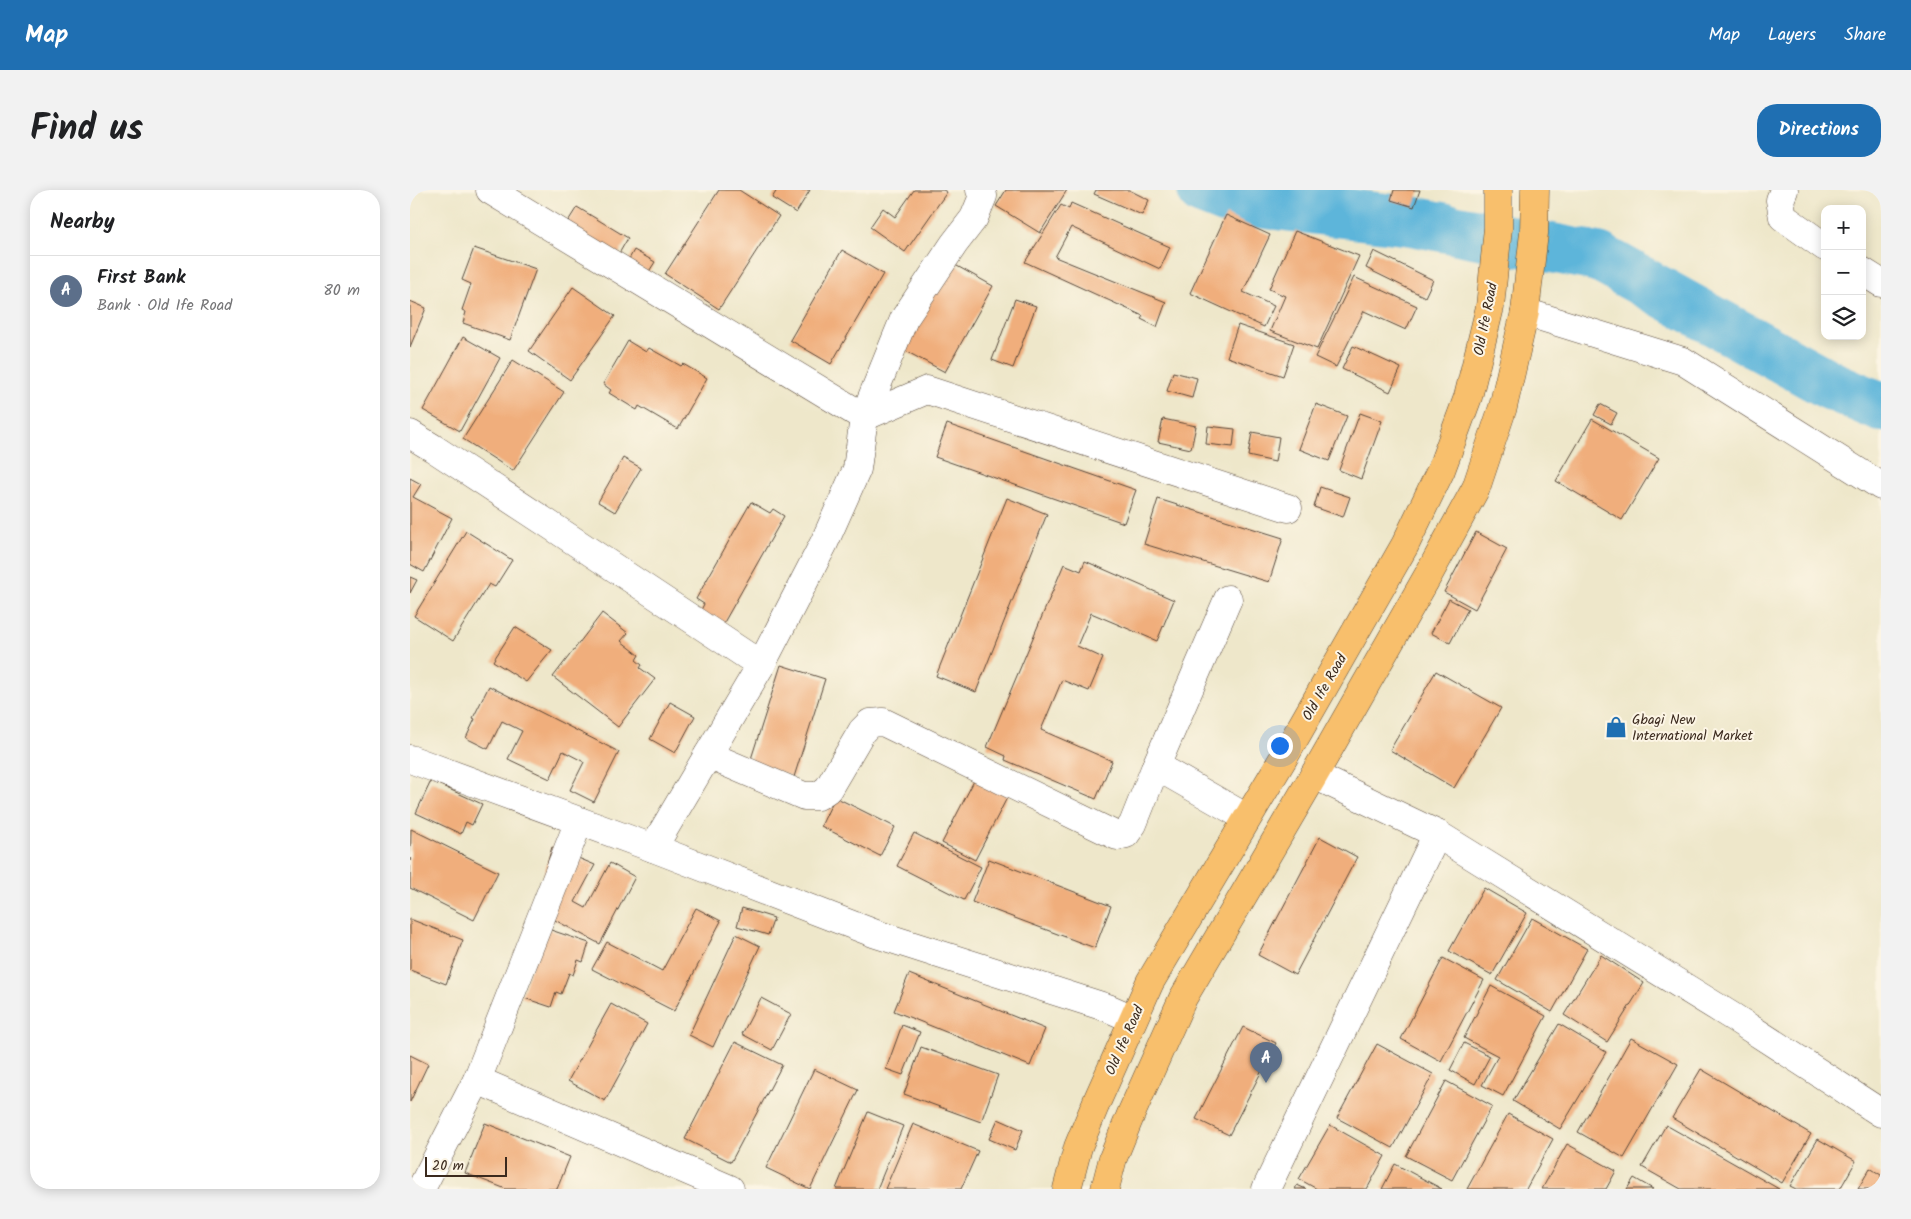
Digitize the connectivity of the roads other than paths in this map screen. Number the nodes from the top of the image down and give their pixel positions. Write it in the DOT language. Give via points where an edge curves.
graph roads {
  1 [pos="490,190"];
  2 [pos="980,190"];
  3 [pos="1784,190"];
  4 [pos="1499,192"];
  5 [pos="1535,193"];
  6 [pos="528,199"];
  7 [pos="1821,244"];
  8 [pos="1866,274"];
  9 [pos="1881,283"];
  10 [pos="1525,312"];
  11 [pos="864,417"];
  12 [pos="410,434"];
  13 [pos="1441,470"];
  14 [pos="1881,486"];
  15 [pos="1476,488"];
  16 [pos="1288,508"];
  17 [pos="1228,599"];
  18 [pos="760,665"];
  19 [pos="708,754"];
  20 [pos="410,758"];
  21 [pos="1156,766"];
  22 [pos="1314,775"];
  23 [pos="1248,818"];
  24 [pos="579,821"];
  25 [pos="1437,834"];
  26 [pos="653,848"];
  27 [pos="1133,1019"];
  28 [pos="477,1080"];
  29 [pos="1881,1113"];
  30 [pos="421,1189"];
  31 [pos="730,1189"];
  32 [pos="1067,1189"];
  33 [pos="1105,1189"];
  34 [pos="1266,1189"];
  1 -- 6 [label="street"];
  2 -- 11 [label="street" via="983,196 974,218 904,319"];
  3 -- 7 [label="street" via="1780,200 1783,217"];
  4 -- 5 [label="main road"];
  4 -- 13 [label="main road, Old Ife Road" via="1490,307 1468,397"];
  5 -- 10 [label="main road"];
  6 -- 11 [label="street"];
  8 -- 9 [label="street"];
  10 -- 14 [label="street" via="1683,361"];
  10 -- 15 [label="main road" via="1504,407"];
  11 -- 16 [label="street" via="927,390"];
  11 -- 18 [label="street" via="857,468 824,543"];
  12 -- 18 [label="street"];
  13 -- 15 [label="main road"];
  13 -- 23 [label="main road, Old Ife Road" via="1405,545"];
  15 -- 22 [label="main road"];
  17 -- 21 [label="street"];
  18 -- 19 [label="street"];
  19 -- 21 [label="street" via="804,796 818,796 828,789 862,731 870,723 883,722 1117,836 1126,834 1133,824"];
  19 -- 26 [label="street"];
  20 -- 24 [label="street"];
  21 -- 23 [label="street"];
  22 -- 25 [label="street"];
  22 -- 33 [label="main road" via="1183,998 1113,1158"];
  23 -- 27 [label="main road, Old Ife Road" via="1150,982"];
  24 -- 26 [label="street"];
  24 -- 28 [label="street"];
  25 -- 29 [label="street"];
  25 -- 34 [label="street"];
  26 -- 27 [label="street" via="876,934 1108,1008"];
  27 -- 32 [label="main road, Old Ife Road" via="1078,1147"];
  28 -- 30 [label="street"];
  28 -- 31 [label="street"];
}
